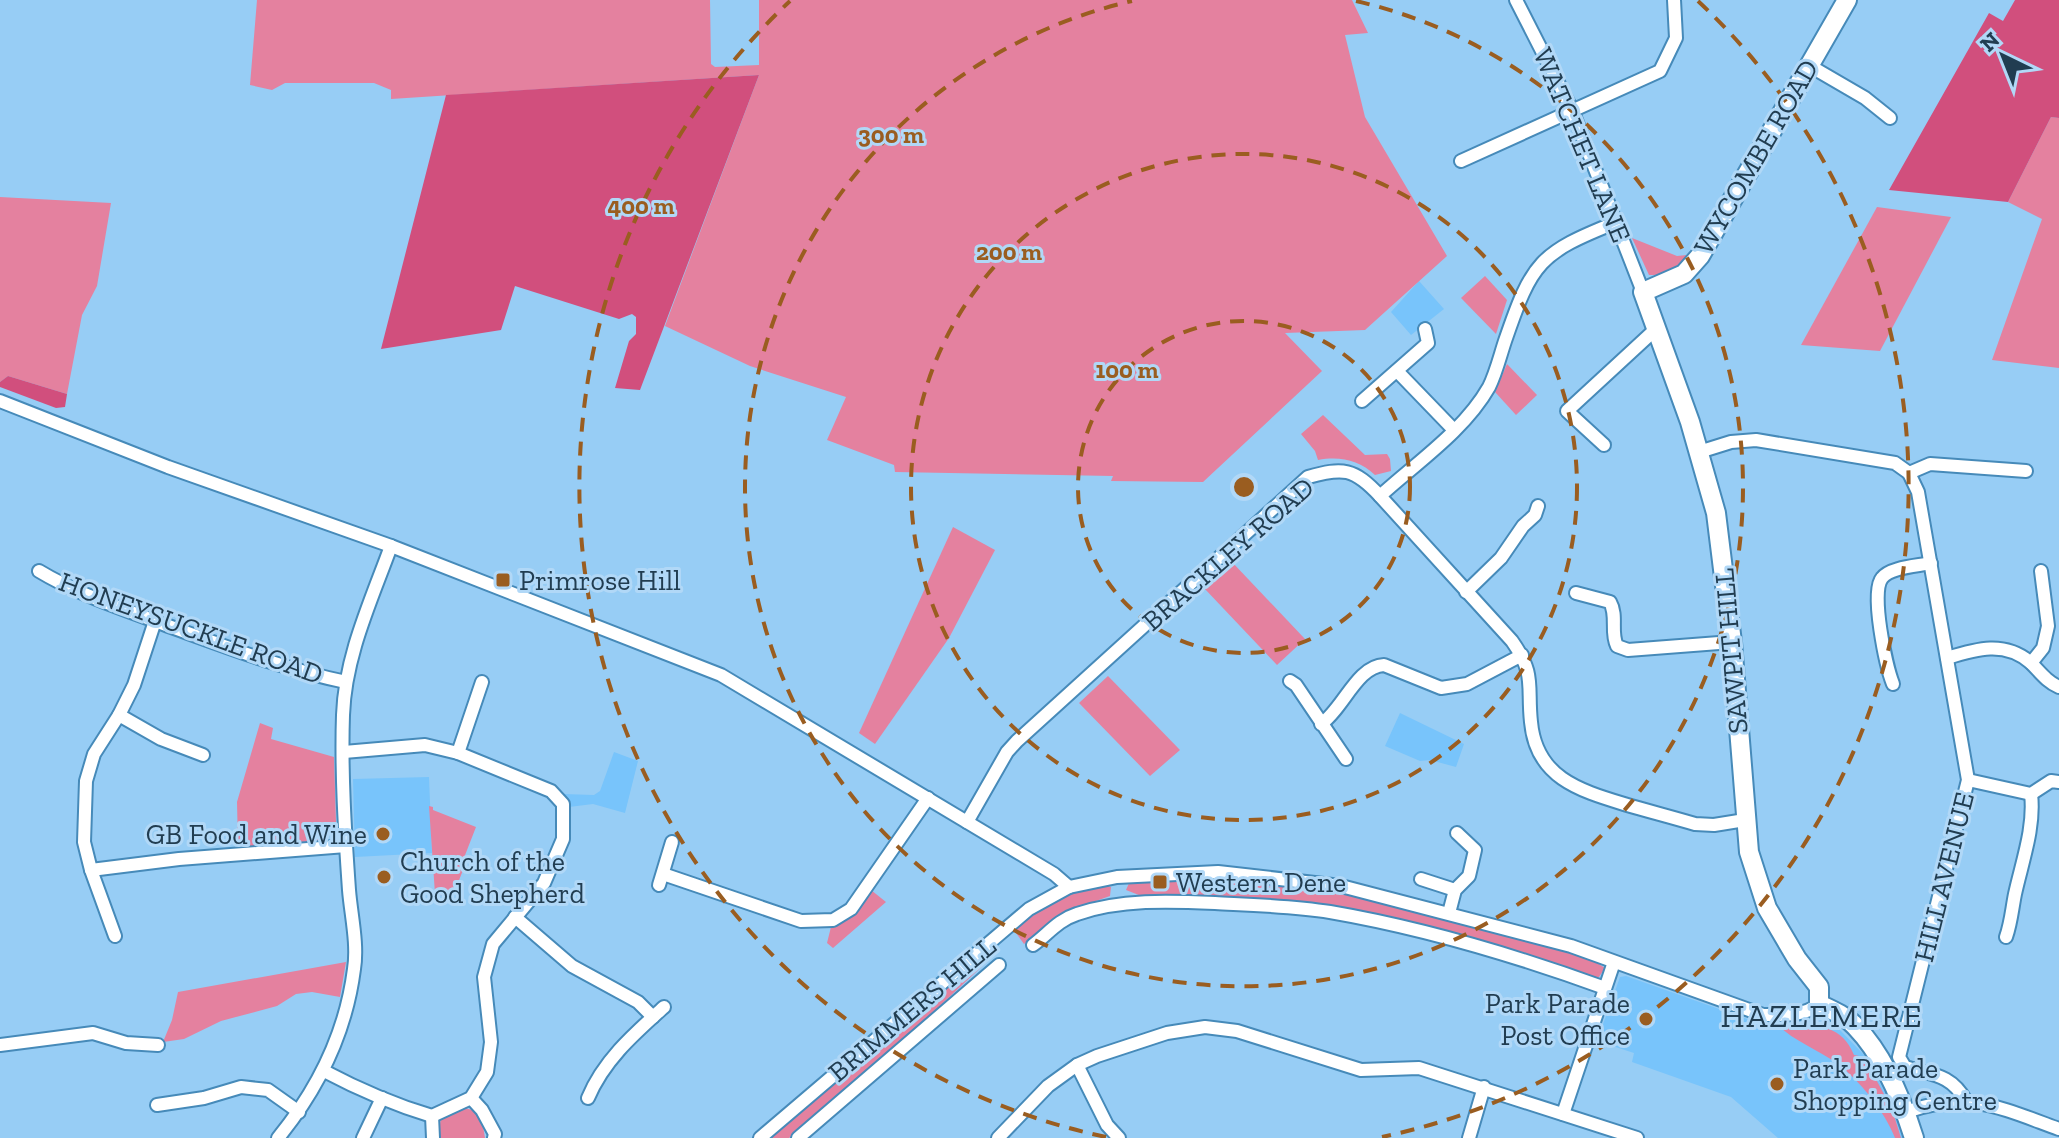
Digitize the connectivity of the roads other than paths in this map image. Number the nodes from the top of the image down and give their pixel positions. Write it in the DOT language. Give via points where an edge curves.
graph roads {
  1 [pos="1516,0"];
  2 [pos="1674,0"];
  3 [pos="1847,0"];
  4 [pos="1810,66"];
  5 [pos="1572,110"];
  6 [pos="1890,118"];
  7 [pos="1461,161"];
  8 [pos="1617,222"];
  9 [pos="1643,292"];
  10 [pos="1657,328"];
  11 [pos="1425,329"];
  12 [pos="1397,371"];
  13 [pos="0,401"];
  14 [pos="1362,401"];
  15 [pos="1453,429"];
  16 [pos="1604,445"];
  17 [pos="1699,452"];
  18 [pos="2026,471"];
  19 [pos="1909,473"];
  20 [pos="1380,496"];
  21 [pos="1538,506"];
  22 [pos="391,546"];
  23 [pos="1931,563"];
  24 [pos="39,571"];
  25 [pos="2041,571"];
  26 [pos="1466,592"];
  27 [pos="1576,593"];
  28 [pos="155,621"];
  29 [pos="1732,642"];
  30 [pos="1522,655"];
  31 [pos="1947,658"];
  32 [pos="2031,663"];
  33 [pos="1290,681"];
  34 [pos="346,682"];
  35 [pos="482,682"];
  36 [pos="1893,684"];
  37 [pos="2059,687"];
  38 [pos="119,715"];
  39 [pos="1321,724"];
  40 [pos="344,752"];
  41 [pos="458,753"];
  42 [pos="203,755"];
  43 [pos="1346,759"];
  44 [pos="1968,780"];
  45 [pos="2059,782"];
  46 [pos="2031,794"];
  47 [pos="928,798"];
  48 [pos="1745,820"];
  49 [pos="967,822"];
  50 [pos="1457,833"];
  51 [pos="672,842"];
  52 [pos="346,846"];
  53 [pos="91,870"];
  54 [pos="1117,877"];
  55 [pos="1421,879"];
  56 [pos="1069,887"];
  57 [pos="1455,890"];
  58 [pos="1118,905"];
  59 [pos="1449,913"];
  60 [pos="515,917"];
  61 [pos="115,936"];
  62 [pos="2006,937"];
  63 [pos="1033,945"];
  64 [pos="1614,962"];
  65 [pos="999,965"];
  66 [pos="1605,988"];
  67 [pos="1819,1004"];
  68 [pos="664,1007"];
  69 [pos="653,1017"];
  70 [pos="0,1045"];
  71 [pos="158,1045"];
  72 [pos="1077,1065"];
  73 [pos="324,1071"];
  74 [pos="1484,1087"];
  75 [pos="382,1098"];
  76 [pos="471,1098"];
  77 [pos="588,1098"];
  78 [pos="1966,1101"];
  79 [pos="157,1105"];
  80 [pos="299,1112"];
  81 [pos="1906,1112"];
  82 [pos="1563,1114"];
  83 [pos="432,1116"];
  84 [pos="2059,1129"];
  85 [pos="278,1138"];
  86 [pos="363,1138"];
  87 [pos="433,1138"];
  88 [pos="494,1138"];
  89 [pos="760,1138"];
  90 [pos="798,1138"];
  91 [pos="998,1138"];
  92 [pos="1119,1138"];
  93 [pos="1469,1138"];
  94 [pos="1637,1138"];
  95 [pos="1914,1138"];
  1 -- 5 [label="street, WATCHET LANE"];
  2 -- 5 [label="street" via="1676,38 1660,71"];
  3 -- 4 [label="street, WYCOMBE ROAD"];
  4 -- 6 [label="street"];
  4 -- 9 [label="street, WYCOMBE ROAD" via="1700,256 1684,274"];
  5 -- 7 [label="street"];
  5 -- 8 [label="street, WATCHET LANE"];
  8 -- 9 [label="street, WATCHET LANE"];
  8 -- 15 [label="street" via="1556,249 1542,262 1526,284 1490,385"];
  9 -- 10 [label="street, SAWPIT HILL"];
  10 -- 16 [label="street" via="1567,411"];
  10 -- 17 [label="street, SAWPIT HILL"];
  11 -- 12 [label="street" via="1428,343"];
  12 -- 14 [label="street"];
  12 -- 15 [label="street"];
  13 -- 22 [label="street"];
  15 -- 20 [label="street"];
  17 -- 19 [label="street" via="1756,440 1895,463"];
  17 -- 29 [label="street, SAWPIT HILL" via="1722,544"];
  18 -- 19 [label="street" via="1930,464"];
  19 -- 23 [label="street, HILL AVENUE" via="1918,492"];
  20 -- 26 [label="street"];
  20 -- 49 [label="street, BRACKLEY ROAD" via="1365,480 1338,468 1308,477 1017,741"];
  21 -- 26 [label="street" via="1501,558"];
  22 -- 34 [label="street"];
  22 -- 47 [label="street" via="721,675"];
  23 -- 31 [label="street, HILL AVENUE"];
  23 -- 36 [label="street" via="1881,578 1877,591"];
  24 -- 28 [label="street, HONEYSUCKLE ROAD" via="66,588"];
  25 -- 32 [label="street" via="2048,626 2043,648"];
  26 -- 30 [label="street"];
  27 -- 29 [label="street" via="1610,602 1613,637 1617,646 1628,650"];
  28 -- 34 [label="street, HONEYSUCKLE ROAD" via="297,672"];
  28 -- 38 [label="street"];
  29 -- 48 [label="street, SAWPIT HILL"];
  30 -- 39 [label="street" via="1467,684 1441,688 1376,665"];
  30 -- 48 [label="street" via="1531,683 1535,745 1554,774 1581,791 1695,824"];
  31 -- 32 [label="street" via="1986,646 2015,652"];
  31 -- 44 [label="street, HILL AVENUE"];
  32 -- 37 [label="street" via="2047,682"];
  33 -- 39 [label="street"];
  34 -- 40 [label="street"];
  35 -- 41 [label="street"];
  38 -- 42 [label="street"];
  38 -- 53 [label="street" via="94,754 86,781 84,842"];
  39 -- 43 [label="street"];
  40 -- 41 [label="street" via="425,745"];
  40 -- 52 [label="street"];
  41 -- 60 [label="street" via="551,791 563,804 563,839 544,883"];
  44 -- 46 [label="street"];
  44 -- 78 [label="street, HILL AVENUE" via="1899,1057 1905,1067 1957,1085"];
  45 -- 46 [label="street" via="2051,781"];
  46 -- 62 [label="street" via="2033,811"];
  47 -- 49 [label="street"];
  47 -- 51 [label="street" via="851,909 833,920 801,921 661,880"];
  48 -- 67 [label="street, SAWPIT HILL" via="1767,908 1819,987"];
  49 -- 56 [label="street"];
  50 -- 57 [label="street" via="1475,850 1469,876"];
  52 -- 53 [label="street"];
  52 -- 73 [label="street" via="355,966"];
  53 -- 61 [label="street"];
  54 -- 56 [label="street"];
  54 -- 58 [label="street"];
  54 -- 59 [label="street" via="1218,872 1341,886"];
  55 -- 57 [label="street"];
  56 -- 89 [label="street, BRIMMERS HILL" via="1029,909"];
  57 -- 59 [label="street"];
  58 -- 63 [label="street" via="1076,914 1052,926"];
  58 -- 66 [label="street" via="1184,902 1331,912 1539,964"];
  59 -- 64 [label="street"];
  60 -- 69 [label="street" via="572,966 638,1002"];
  60 -- 76 [label="street" via="493,944 484,977 491,1042 487,1072"];
  64 -- 66 [label="street"];
  64 -- 67 [label="street" via="1763,1015 1790,1016"];
  65 -- 90 [label="street"];
  66 -- 82 [label="street"];
  67 -- 81 [label="street" via="1856,1026"];
  68 -- 69 [label="street"];
  69 -- 77 [label="street" via="611,1058"];
  70 -- 71 [label="street" via="93,1033"];
  72 -- 74 [label="street" via="1167,1033 1205,1027 1237,1031 1361,1070 1419,1068"];
  72 -- 91 [label="street" via="1048,1086"];
  72 -- 92 [label="street"];
  73 -- 75 [label="street"];
  73 -- 80 [label="street"];
  74 -- 82 [label="street"];
  74 -- 93 [label="street"];
  75 -- 83 [label="street"];
  75 -- 86 [label="street"];
  76 -- 83 [label="street"];
  76 -- 88 [label="street"];
  78 -- 81 [label="street"];
  78 -- 84 [label="street" via="1994,1105"];
  79 -- 80 [label="street" via="241,1087 268,1090"];
  80 -- 85 [label="street"];
  81 -- 95 [label="street"];
  82 -- 94 [label="street"];
  83 -- 87 [label="street"];
}
